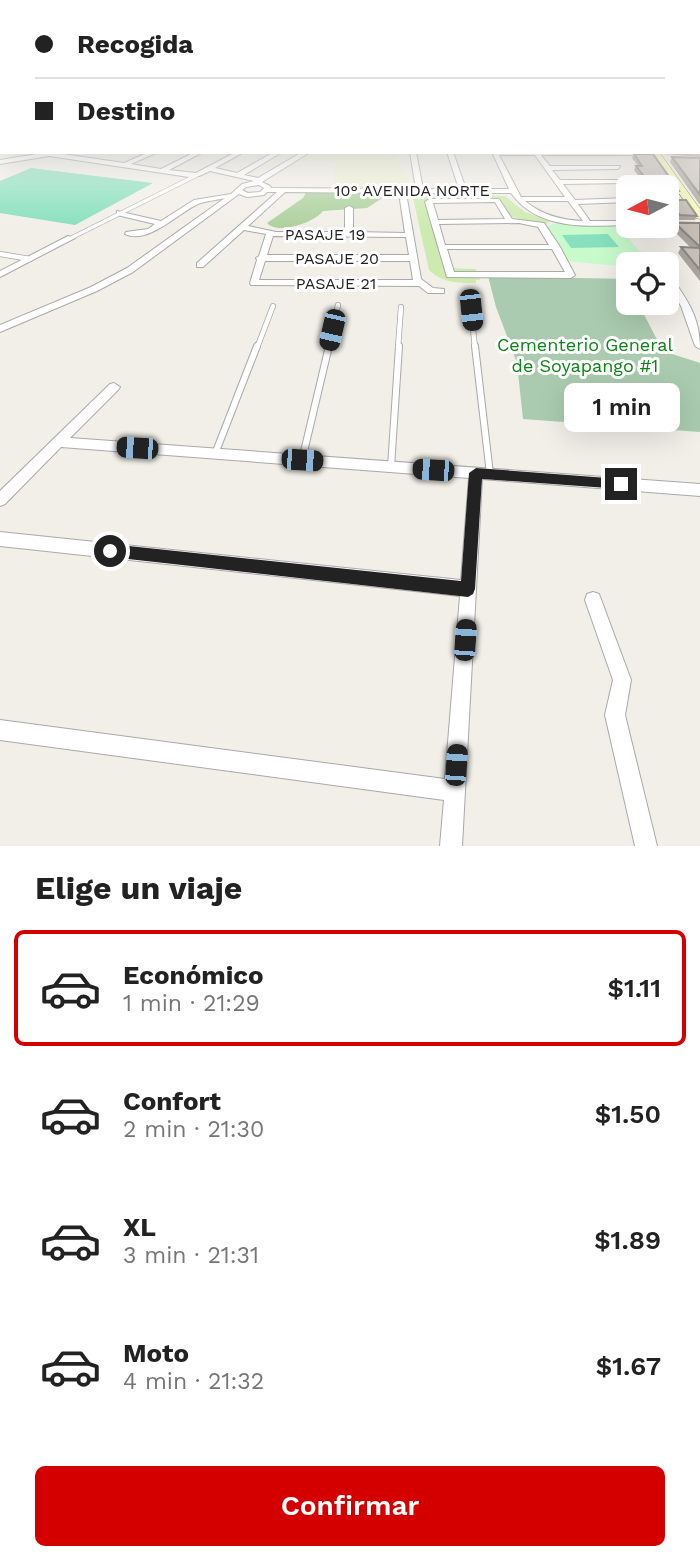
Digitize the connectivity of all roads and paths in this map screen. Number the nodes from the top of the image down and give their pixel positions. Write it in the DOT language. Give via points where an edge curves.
graph roads {
  1 [pos="49,154"];
  2 [pos="150,154"];
  3 [pos="196,154"];
  4 [pos="237,154"];
  5 [pos="276,154"];
  6 [pos="304,154"];
  7 [pos="413,154"];
  8 [pos="451,154"];
  9 [pos="496,154"];
  10 [pos="538,154"];
  11 [pos="611,154"];
  12 [pos="659,155"];
  13 [pos="0,162"];
  14 [pos="124,165"];
  15 [pos="618,167"];
  16 [pos="548,168"];
  17 [pos="210,169"];
  18 [pos="161,171"];
  19 [pos="197,175"];
  20 [pos="239,175"];
  21 [pos="622,175"];
  22 [pos="257,181"];
  23 [pos="559,182"];
  24 [pos="616,184"];
  25 [pos="268,190"];
  26 [pos="284,190"];
  27 [pos="402,190"];
  28 [pos="421,190"];
  29 [pos="463,191"];
  30 [pos="514,191"];
  31 [pos="236,193"];
  32 [pos="520,200"];
  33 [pos="571,200"];
  34 [pos="616,200"];
  35 [pos="679,200"];
  36 [pos="689,200"];
  37 [pos="349,208"];
  38 [pos="537,212"];
  39 [pos="120,213"];
  40 [pos="700,216"];
  41 [pos="514,221"];
  42 [pos="435,222"];
  43 [pos="587,222"];
  44 [pos="159,223"];
  45 [pos="616,223"];
  46 [pos="679,224"];
  47 [pos="700,225"];
  48 [pos="242,228"];
  49 [pos="270,233"];
  50 [pos="129,234"];
  51 [pos="349,234"];
  52 [pos="409,234"];
  53 [pos="71,238"];
  54 [pos="442,247"];
  55 [pos="556,247"];
  56 [pos="0,254"];
  57 [pos="260,258"];
  58 [pos="413,258"];
  59 [pos="30,259"];
  60 [pos="200,265"];
  61 [pos="0,274"];
  62 [pos="419,283"];
  63 [pos="441,291"];
  64 [pos="679,295"];
  65 [pos="273,306"];
  66 [pos="338,306"];
  67 [pos="401,307"];
  68 [pos="471,310"];
  69 [pos="0,330"];
  70 [pos="700,346"];
  71 [pos="114,387"];
  72 [pos="59,442"];
  73 [pos="215,454"];
  74 [pos="302,460"];
  75 [pos="391,467"];
  76 [pos="483,474"];
  77 [pos="700,490"];
  78 [pos="0,500"];
  79 [pos="0,539"];
  80 [pos="468,589"];
  81 [pos="593,600"];
  82 [pos="0,730"];
  83 [pos="454,790"];
  84 [pos="451,846"];
  85 [pos="646,846"];
  1 -- 13 [label="street"];
  1 -- 14 [label="street"];
  2 -- 14 [label="street"];
  3 -- 18 [label="street"];
  4 -- 17 [label="street"];
  5 -- 20 [label="street"];
  6 -- 22 [label="street"];
  7 -- 28 [label="street"];
  8 -- 29 [label="street"];
  9 -- 30 [label="street"];
  10 -- 16 [label="street"];
  11 -- 15 [label="street"];
  12 -- 36 [label="main road"];
  14 -- 18 [label="street"];
  15 -- 16 [label="street"];
  15 -- 21 [label="street"];
  16 -- 23 [label="street"];
  17 -- 19 [label="street"];
  17 -- 20 [label="street"];
  18 -- 19 [label="street"];
  19 -- 39 [label="lane"];
  20 -- 22 [label="street"];
  22 -- 25 [label="street"];
  22 -- 31 [label="street" via="241,186"];
  23 -- 24 [label="street"];
  23 -- 33 [label="street"];
  25 -- 26 [label="street, 10° AVENIDA NORTE"];
  25 -- 31 [label="street, 10° AVENIDA NORTE" via="252,196"];
  26 -- 27 [label="street, 10° AVENIDA NORTE"];
  26 -- 48 [label="street"];
  27 -- 28 [label="street, 10° AVENIDA NORTE"];
  27 -- 52 [label="street"];
  28 -- 29 [label="street, 10° AVENIDA NORTE"];
  29 -- 30 [label="street, 10° AVENIDA NORTE"];
  30 -- 32 [label="street, 10° AVENIDA NORTE"];
  31 -- 50 [label="street" via="197,202 158,228"];
  31 -- 69 [label="street" via="130,270"];
  32 -- 33 [label="street"];
  32 -- 38 [label="street, 10° AVENIDA NORTE"];
  33 -- 34 [label="street"];
  33 -- 43 [label="street"];
  35 -- 36 [label="street"];
  36 -- 40 [label="main road"];
  37 -- 51 [label="street"];
  38 -- 41 [label="street"];
  38 -- 43 [label="street, 10° AVENIDA NORTE" via="557,220"];
  39 -- 44 [label="street"];
  39 -- 53 [label="lane"];
  41 -- 42 [label="street"];
  41 -- 42 [label="street" via="497,200 431,200"];
  41 -- 55 [label="street" via="541,225"];
  42 -- 54 [label="street"];
  43 -- 45 [label="street, 10° AVENIDA NORTE"];
  46 -- 47 [label="street"];
  48 -- 49 [label="street, PASAJE 19"];
  48 -- 60 [label="street"];
  49 -- 51 [label="street, PASAJE 19"];
  49 -- 57 [label="street"];
  51 -- 52 [label="street, PASAJE 19"];
  52 -- 58 [label="street"];
  53 -- 59 [label="street"];
  54 -- 55 [label="street"];
  54 -- 55 [label="street" via="450,275 571,275"];
  56 -- 59 [label="lane"];
  57 -- 58 [label="street, PASAJE 20"];
  57 -- 62 [label="street, PASAJE 21" via="254,283"];
  58 -- 62 [label="street"];
  59 -- 61 [label="street"];
  62 -- 63 [label="street, PASAJE 21" via="430,291"];
  64 -- 70 [label="street"];
  65 -- 73 [label="lane"];
  66 -- 74 [label="lane"];
  67 -- 75 [label="lane"];
  68 -- 76 [label="lane"];
  71 -- 72 [label="street"];
  72 -- 73 [label="street"];
  72 -- 78 [label="street"];
  73 -- 74 [label="street"];
  74 -- 75 [label="street"];
  75 -- 76 [label="street"];
  76 -- 77 [label="street"];
  76 -- 80 [label="street"];
  79 -- 80 [label="street"];
  80 -- 83 [label="street"];
  81 -- 85 [label="street" via="622,680 615,715"];
  82 -- 83 [label="street"];
  83 -- 84 [label="street"];
}
